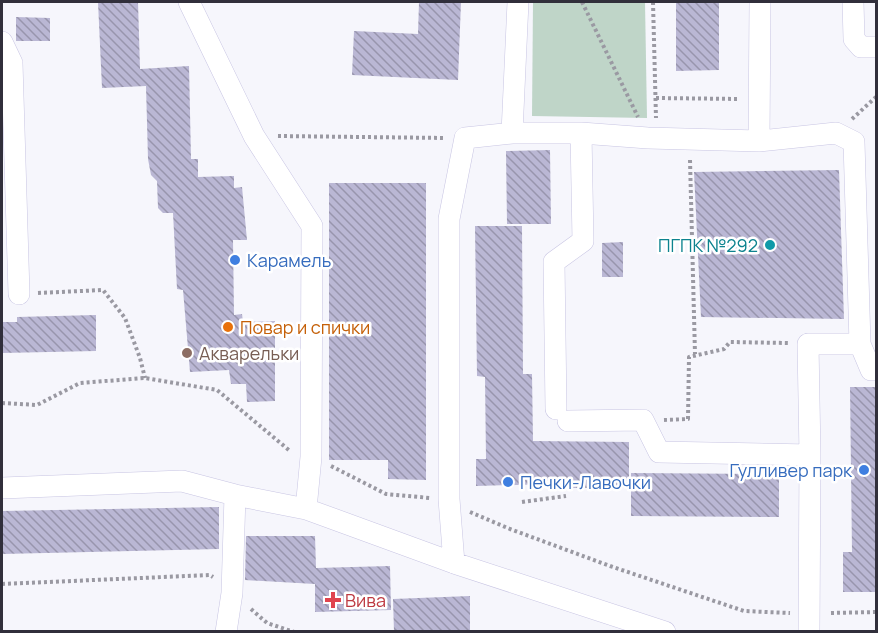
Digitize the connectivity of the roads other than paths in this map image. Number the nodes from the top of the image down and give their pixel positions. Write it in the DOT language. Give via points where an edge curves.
graph roads {
  1 [pos="518,2"];
  2 [pos="760,2"];
  3 [pos="853,2"];
  4 [pos="195,4"];
  5 [pos="2,42"];
  6 [pos="876,47"];
  7 [pos="512,133"];
  8 [pos="581,133"];
  9 [pos="759,141"];
  10 [pos="19,294"];
  11 [pos="860,344"];
  12 [pos="876,370"];
  13 [pos="810,455"];
  14 [pos="2,488"];
  15 [pos="235,495"];
  16 [pos="306,509"];
  17 [pos="454,563"];
  18 [pos="810,622"];
  19 [pos="226,632"];
  20 [pos="665,632"];
  1 -- 7 [label="lane"];
  2 -- 9 [label="lane"];
  3 -- 6 [label="lane" via="854,39 861,47"];
  4 -- 16 [label="lane" via="254,136 312,226 311,457"];
  5 -- 10 [label="lane" via="12,63"];
  7 -- 8 [label="lane"];
  7 -- 17 [label="lane" via="465,138 449,219 449,500"];
  8 -- 9 [label="lane" via="645,132 690,140"];
  8 -- 13 [label="lane" via="583,241 554,262 562,415 643,420 659,452"];
  9 -- 11 [label="lane" via="836,133 854,142"];
  11 -- 12 [label="lane" via="871,370"];
  11 -- 13 [label="lane" via="808,344"];
  13 -- 18 [label="lane"];
  14 -- 15 [label="lane" via="182,480"];
  15 -- 16 [label="lane"];
  15 -- 19 [label="lane" via="232,593"];
  16 -- 17 [label="lane"];
  17 -- 20 [label="lane"];
}
